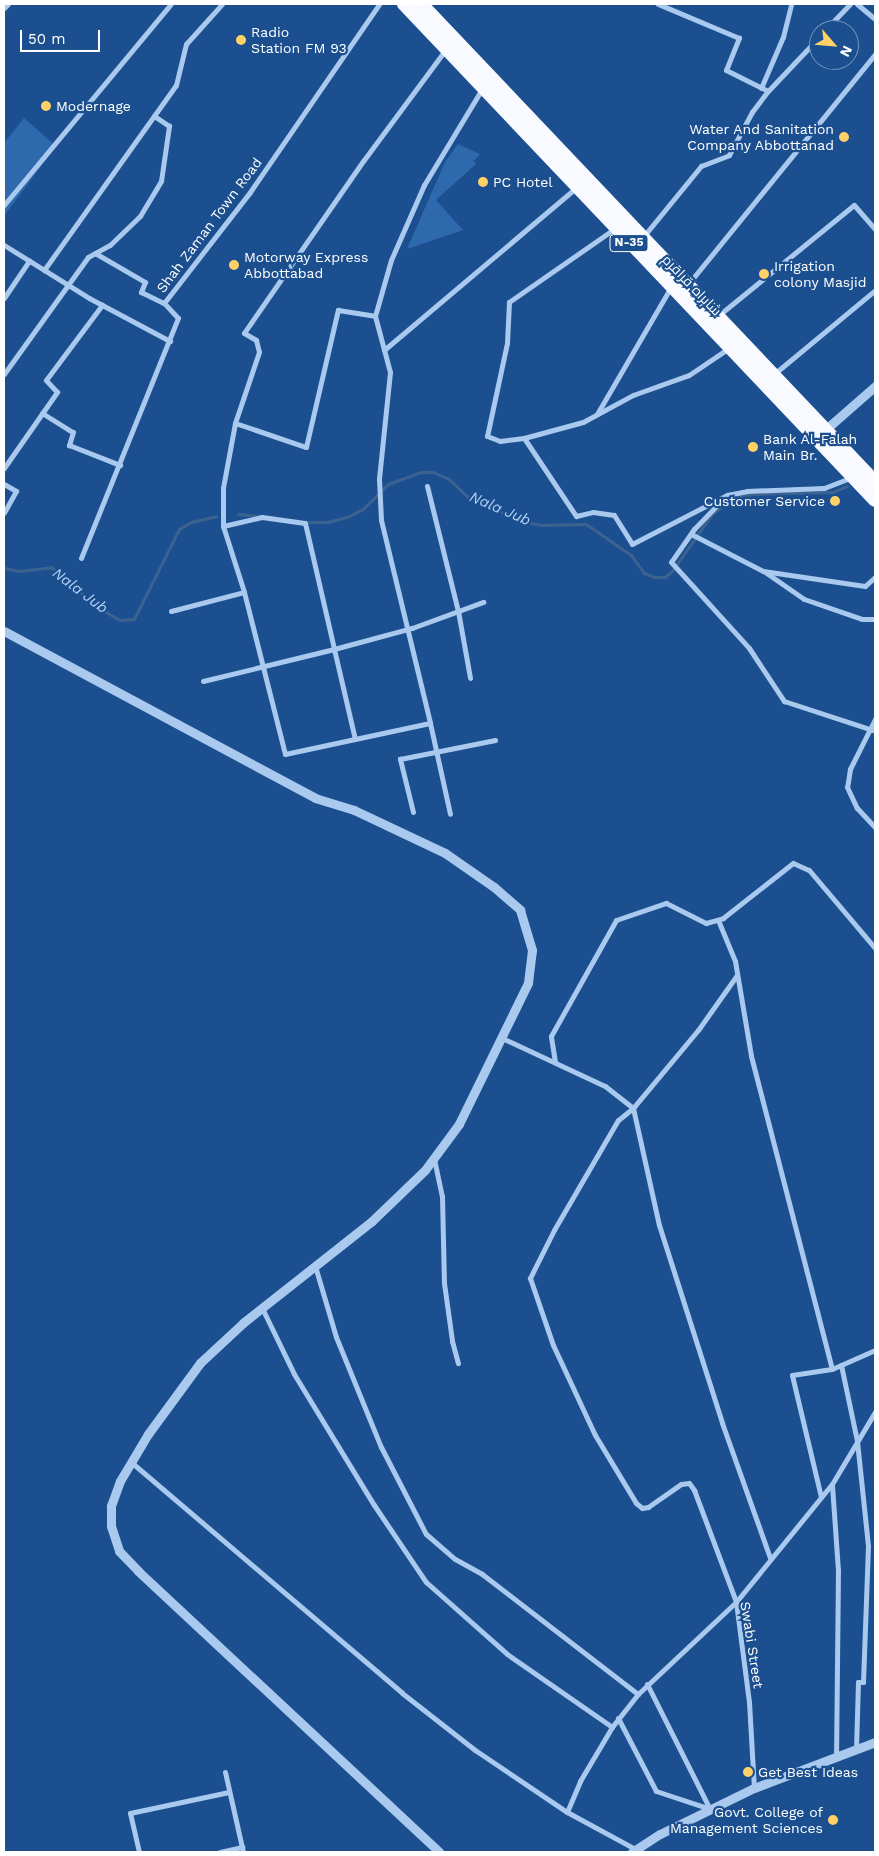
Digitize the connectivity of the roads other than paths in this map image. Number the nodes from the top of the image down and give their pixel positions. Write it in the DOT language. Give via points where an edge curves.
graph roads {
  1 [pos="8,4"];
  2 [pos="171,4"];
  3 [pos="222,4"];
  4 [pos="379,4"];
  5 [pos="404,4"];
  6 [pos="421,4"];
  7 [pos="660,4"];
  8 [pos="791,4"];
  9 [pos="850,4"];
  10 [pos="857,4"];
  11 [pos="4,8"];
  12 [pos="875,19"];
  13 [pos="835,20"];
  14 [pos="809,48"];
  15 [pos="446,49"];
  16 [pos="875,54"];
  17 [pos="762,88"];
  18 [pos="482,89"];
  19 [pos="768,91"];
  20 [pos="154,116"];
  21 [pos="576,188"];
  22 [pos="4,204"];
  23 [pos="615,228"];
  24 [pos="875,229"];
  25 [pos="642,238"];
  26 [pos="4,245"];
  27 [pos="95,253"];
  28 [pos="30,261"];
  29 [pos="44,270"];
  30 [pos="69,285"];
  31 [pos="687,285"];
  32 [pos="671,287"];
  33 [pos="875,290"];
  34 [pos="4,298"];
  35 [pos="164,303"];
  36 [pos="102,305"];
  37 [pos="375,316"];
  38 [pos="716,317"];
  39 [pos="170,341"];
  40 [pos="730,348"];
  41 [pos="384,350"];
  42 [pos="4,374"];
  43 [pos="773,375"];
  44 [pos="875,386"];
  45 [pos="42,414"];
  46 [pos="596,415"];
  47 [pos="235,423"];
  48 [pos="825,430"];
  49 [pos="524,438"];
  50 [pos="120,465"];
  51 [pos="4,468"];
  52 [pos="4,484"];
  53 [pos="866,484"];
  54 [pos="427,486"];
  55 [pos="727,495"];
  56 [pos="4,513"];
  57 [pos="223,526"];
  58 [pos="691,534"];
  59 [pos="80,558"];
  60 [pos="763,571"];
  61 [pos="875,577"];
  62 [pos="244,592"];
  63 [pos="483,602"];
  64 [pos="170,611"];
  65 [pos="458,611"];
  66 [pos="875,619"];
  67 [pos="408,629"];
  68 [pos="4,631"];
  69 [pos="334,649"];
  70 [pos="263,668"];
  71 [pos="470,678"];
  72 [pos="203,681"];
  73 [pos="875,719"];
  74 [pos="430,723"];
  75 [pos="873,730"];
  76 [pos="355,739"];
  77 [pos="495,740"];
  78 [pos="437,752"];
  79 [pos="413,812"];
  80 [pos="450,814"];
  81 [pos="875,827"];
  82 [pos="718,920"];
  83 [pos="875,948"];
  84 [pos="737,974"];
  85 [pos="502,1038"];
  86 [pos="555,1062"];
  87 [pos="633,1108"];
  88 [pos="434,1158"];
  89 [pos="314,1265"];
  90 [pos="262,1308"];
  91 [pos="875,1350"];
  92 [pos="458,1363"];
  93 [pos="841,1365"];
  94 [pos="832,1369"];
  95 [pos="875,1412"];
  96 [pos="857,1441"];
  97 [pos="131,1462"];
  98 [pos="832,1484"];
  99 [pos="821,1497"];
  100 [pos="770,1558"];
  101 [pos="736,1602"];
  102 [pos="647,1684"];
  103 [pos="638,1694"];
  104 [pos="618,1718"];
  105 [pos="612,1727"];
  106 [pos="875,1742"];
  107 [pos="856,1748"];
  108 [pos="836,1756"];
  109 [pos="225,1772"];
  110 [pos="754,1788"];
  111 [pos="230,1792"];
  112 [pos="710,1810"];
  113 [pos="567,1812"];
  114 [pos="242,1850"];
  115 [pos="636,1851"];
  116 [pos="139,1852"];
  117 [pos="220,1852"];
  118 [pos="439,1852"];
  1 -- 11 [label="street"];
  2 -- 22 [label="street"];
  3 -- 20 [label="street" via="186,44 176,85"];
  4 -- 35 [label="street, Shah Zaman Town Road" via="250,192"];
  5 -- 15 [label="highway, شاہراہ قراقرم / N-35"];
  6 -- 25 [label="highway, شاہراہ قراقرم / N-35"];
  7 -- 17 [label="street" via="739,38 726,70"];
  8 -- 17 [label="street" via="784,37"];
  9 -- 13 [label="street"];
  10 -- 12 [label="street"];
  14 -- 19 [label="street"];
  15 -- 18 [label="highway, شاہراہ قراقرم / N-35"];
  15 -- 47 [label="street" via="363,161 244,333 256,340 259,352"];
  16 -- 31 [label="street"];
  17 -- 19 [label="street"];
  18 -- 21 [label="highway, شاہراہ قراقرم / N-35"];
  18 -- 37 [label="street" via="424,184 391,260"];
  19 -- 25 [label="street" via="752,112 729,155 701,166"];
  20 -- 27 [label="street" via="169,126 161,181 140,216 110,245"];
  20 -- 29 [label="street"];
  21 -- 23 [label="highway, شاہراہ قراقرم / N-35"];
  21 -- 41 [label="street"];
  23 -- 32 [label="highway, شاہراہ قراقرم / N-35"];
  23 -- 49 [label="street" via="509,302 507,342 487,436 500,441"];
  24 -- 38 [label="street" via="854,205"];
  25 -- 31 [label="highway, شاہراہ قراقرم / N-35"];
  26 -- 28 [label="street"];
  27 -- 30 [label="street" via="88,257"];
  27 -- 35 [label="street" via="144,282 141,292"];
  28 -- 29 [label="street"];
  28 -- 34 [label="street"];
  29 -- 30 [label="street"];
  30 -- 36 [label="street"];
  30 -- 42 [label="street"];
  31 -- 38 [label="highway, شاہراہ قراقرم / N-35"];
  32 -- 40 [label="highway, شاہراہ قراقرم / N-35"];
  32 -- 46 [label="street"];
  33 -- 43 [label="street"];
  35 -- 39 [label="street, Shah Zaman Town Road" via="178,318"];
  36 -- 39 [label="street"];
  36 -- 45 [label="street" via="46,380 57,392"];
  37 -- 41 [label="street"];
  37 -- 47 [label="street" via="338,310 306,447"];
  38 -- 43 [label="highway, شاہراہ قراقرم / N-35"];
  39 -- 50 [label="street, Shah Zaman Town Road"];
  40 -- 46 [label="street" via="690,375 633,395"];
  40 -- 53 [label="highway, شاہراہ قراقرم / N-35"];
  41 -- 67 [label="street" via="390,372 380,484 381,520"];
  43 -- 48 [label="highway, شاہراہ قراقرم / N-35"];
  44 -- 48 [label="street"];
  45 -- 50 [label="street" via="73,432 69,445"];
  45 -- 51 [label="street"];
  46 -- 49 [label="street" via="583,422"];
  47 -- 57 [label="street" via="223,488"];
  48 -- 53 [label="highway, شاہراہ قراقرم / N-35"];
  49 -- 55 [label="street" via="576,516 593,512 614,515 632,544"];
  50 -- 59 [label="street, Shah Zaman Town Road"];
  52 -- 56 [label="street" via="16,491"];
  53 -- 55 [label="street"];
  54 -- 65 [label="street"];
  55 -- 58 [label="street"];
  57 -- 62 [label="street"];
  57 -- 69 [label="street" via="262,517 305,523"];
  58 -- 60 [label="street"];
  58 -- 75 [label="street" via="671,562 749,648 784,700"];
  60 -- 61 [label="street" via="865,586"];
  60 -- 66 [label="street" via="804,599 862,619"];
  62 -- 64 [label="street"];
  62 -- 70 [label="street"];
  63 -- 65 [label="street"];
  65 -- 67 [label="street"];
  65 -- 71 [label="street"];
  67 -- 69 [label="street"];
  67 -- 74 [label="street"];
  68 -- 85 [label="street" via="315,798 354,810 445,853 494,887 520,910 532,950 528,984"];
  69 -- 70 [label="street"];
  69 -- 76 [label="street"];
  70 -- 72 [label="street"];
  70 -- 76 [label="street" via="285,754"];
  73 -- 75 [label="street"];
  74 -- 76 [label="street"];
  74 -- 78 [label="street"];
  75 -- 81 [label="street" via="850,769 847,787 857,808"];
  77 -- 78 [label="street"];
  78 -- 79 [label="street" via="400,759"];
  78 -- 80 [label="street"];
  82 -- 83 [label="street" via="793,862 809,870"];
  82 -- 84 [label="street"];
  82 -- 86 [label="street" via="706,923 666,903 616,920 551,1036"];
  84 -- 87 [label="street" via="720,1001"];
  84 -- 94 [label="street" via="751,1056"];
  85 -- 86 [label="street"];
  85 -- 88 [label="street" via="459,1124"];
  86 -- 87 [label="street" via="605,1086"];
  87 -- 100 [label="street" via="659,1225 722,1423"];
  87 -- 101 [label="street, Swabi Street" via="618,1120 530,1278 553,1344 595,1435 636,1503 642,1508 648,1507 681,1484 689,1483"];
  88 -- 89 [label="street" via="372,1222"];
  88 -- 92 [label="street" via="442,1196 446,1293"];
  89 -- 90 [label="street"];
  89 -- 103 [label="street" via="336,1337 381,1447 426,1534 454,1559 482,1574"];
  90 -- 97 [label="street" via="200,1363"];
  90 -- 105 [label="street" via="294,1374 374,1505 426,1582 508,1654"];
  91 -- 93 [label="street"];
  93 -- 94 [label="street"];
  93 -- 96 [label="street"];
  94 -- 99 [label="street" via="792,1375"];
  95 -- 96 [label="street"];
  96 -- 98 [label="street"];
  96 -- 107 [label="street" via="868,1546 863,1682 858,1682"];
  97 -- 113 [label="street" via="402,1693 475,1750"];
  97 -- 118 [label="street" via="111,1506 111,1526 119,1551"];
  98 -- 99 [label="street"];
  98 -- 108 [label="street" via="838,1570"];
  99 -- 100 [label="street"];
  100 -- 101 [label="street"];
  101 -- 102 [label="street"];
  101 -- 110 [label="street, Swabi Street" via="749,1702"];
  102 -- 103 [label="street"];
  102 -- 112 [label="street"];
  103 -- 104 [label="street"];
  104 -- 105 [label="street"];
  104 -- 112 [label="street" via="656,1791"];
  105 -- 113 [label="street" via="580,1781"];
  106 -- 107 [label="street"];
  107 -- 108 [label="street"];
  108 -- 110 [label="street"];
  109 -- 111 [label="street"];
  110 -- 112 [label="street"];
  111 -- 114 [label="street"];
  111 -- 116 [label="street" via="130,1813"];
  112 -- 115 [label="street"];
  113 -- 115 [label="street"];
  114 -- 117 [label="street"];
}
